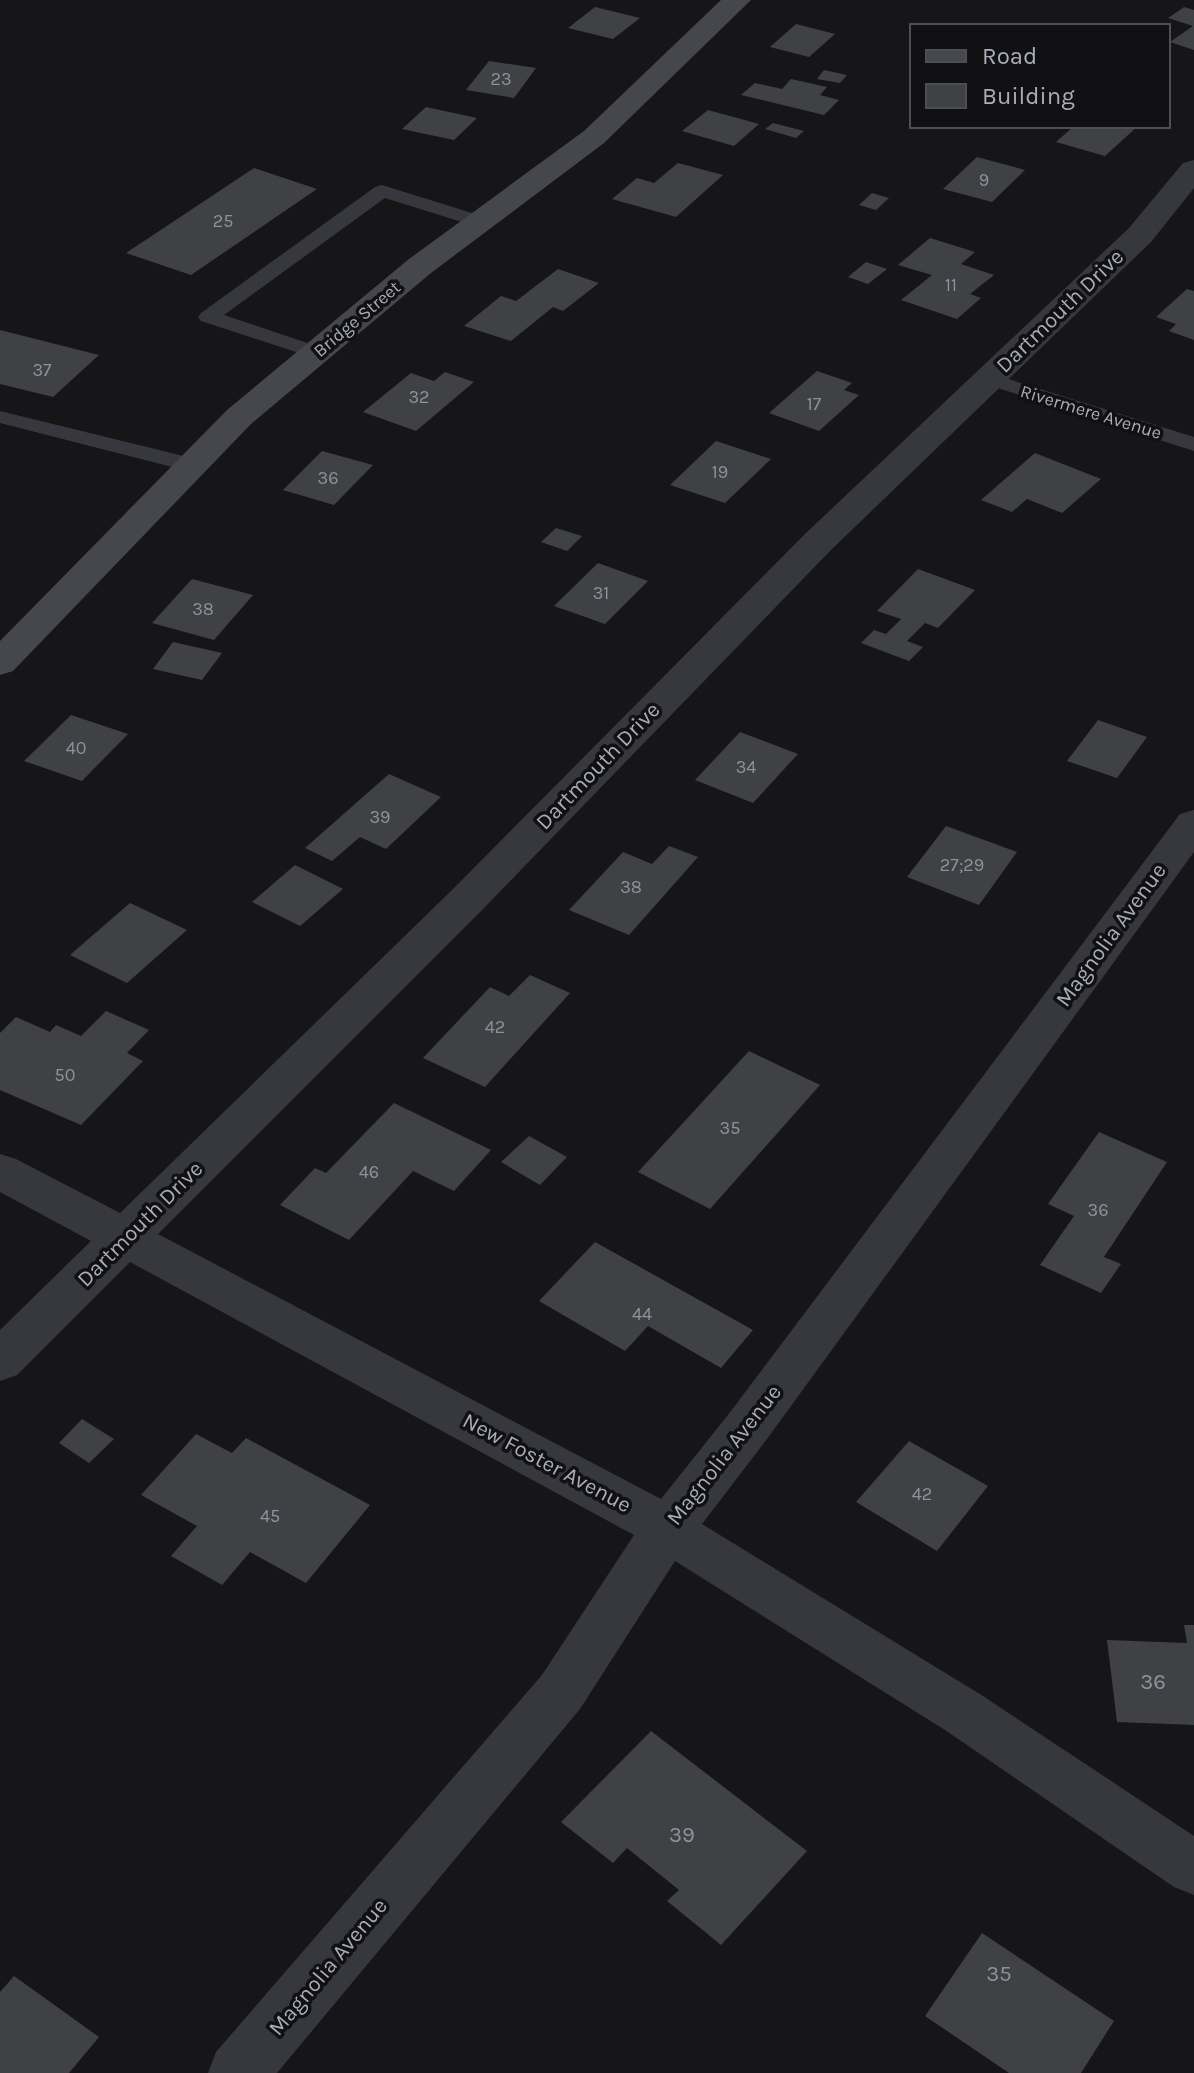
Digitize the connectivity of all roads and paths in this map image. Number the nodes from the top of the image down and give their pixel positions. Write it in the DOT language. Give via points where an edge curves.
graph roads {
  1 [pos="737,0"];
  2 [pos="1194,169"];
  3 [pos="481,222"];
  4 [pos="318,353"];
  5 [pos="989,379"];
  6 [pos="0,417"];
  7 [pos="1194,444"];
  8 [pos="192,465"];
  9 [pos="0,663"];
  10 [pos="1194,823"];
  11 [pos="0,1171"];
  12 [pos="126,1239"];
  13 [pos="0,1361"];
  14 [pos="667,1529"];
  15 [pos="1194,1868"];
  16 [pos="238,2073"];
  1 -- 3 [label="main road, Bridge Street" via="594,137"];
  2 -- 5 [label="street, Dartmouth Drive" via="1140,235"];
  3 -- 4 [label="main road, Bridge Street"];
  3 -- 4 [label="lane" via="382,191 208,317"];
  4 -- 8 [label="main road, Bridge Street" via="239,417"];
  5 -- 7 [label="lane, Rivermere Avenue"];
  5 -- 12 [label="street, Dartmouth Drive" via="819,541"];
  6 -- 8 [label="lane"];
  8 -- 9 [label="main road, Bridge Street"];
  10 -- 14 [label="street, Magnolia Avenue"];
  11 -- 12 [label="street, New Foster Avenue"];
  12 -- 13 [label="street, Dartmouth Drive"];
  12 -- 14 [label="street, New Foster Avenue"];
  14 -- 15 [label="street, New Foster Avenue" via="964,1713"];
  14 -- 16 [label="street, Magnolia Avenue" via="561,1692"];
}
